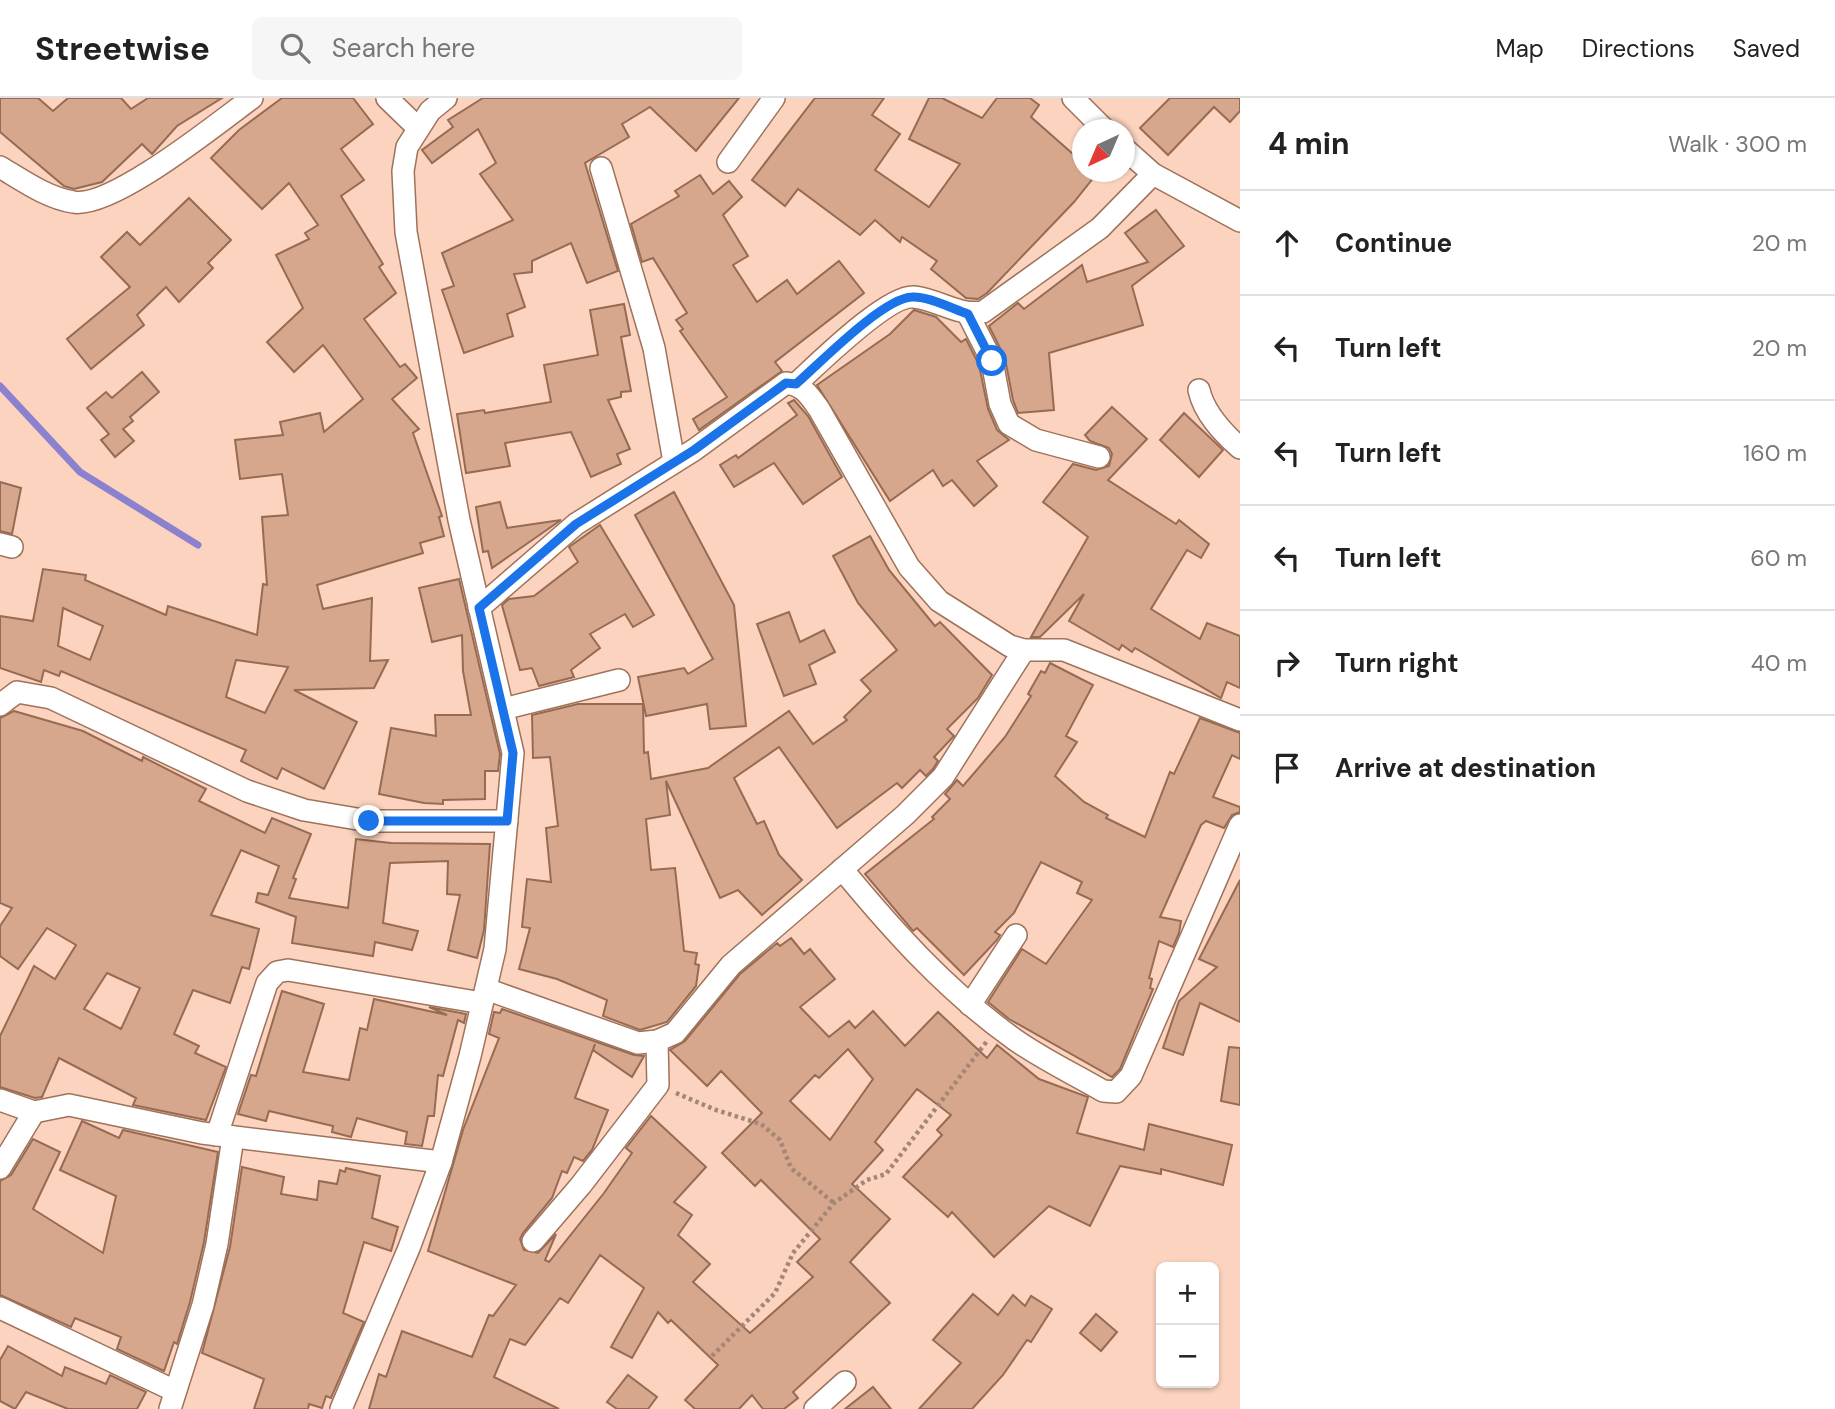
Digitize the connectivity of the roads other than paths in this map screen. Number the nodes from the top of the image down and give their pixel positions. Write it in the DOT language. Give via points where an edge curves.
graph roads {
  1 [pos="252,98"];
  2 [pos="387,98"];
  3 [pos="446,98"];
  4 [pos="774,98"];
  5 [pos="1073,98"];
  6 [pos="1094,119"];
  7 [pos="417,127"];
  8 [pos="1135,158"];
  9 [pos="728,162"];
  10 [pos="0,167"];
  11 [pos="601,168"];
  12 [pos="1153,174"];
  13 [pos="1240,221"];
  14 [pos="968,314"];
  15 [pos="796,384"];
  16 [pos="1199,390"];
  17 [pos="1240,448"];
  18 [pos="1099,457"];
  19 [pos="674,462"];
  20 [pos="479,608"];
  21 [pos="1024,650"];
  22 [pos="619,680"];
  23 [pos="0,705"];
  24 [pos="503,709"];
  25 [pos="1240,720"];
  26 [pos="507,821"];
  27 [pos="1240,825"];
  28 [pos="842,869"];
  29 [pos="1016,935"];
  30 [pos="484,996"];
  31 [pos="970,1005"];
  32 [pos="657,1041"];
  33 [pos="0,1100"];
  34 [pos="34,1112"];
  35 [pos="225,1136"];
  36 [pos="440,1162"];
  37 [pos="0,1168"];
  38 [pos="533,1241"];
  39 [pos="0,1308"];
  40 [pos="845,1382"];
  41 [pos="173,1400"];
  42 [pos="341,1409"];
  43 [pos="815,1409"];
  1 -- 10 [label="street" via="140,178 98,198 75,203"];
  2 -- 7 [label="street"];
  3 -- 7 [label="street"];
  4 -- 9 [label="street"];
  5 -- 6 [label="street"];
  7 -- 20 [label="street" via="403,171 406,232"];
  8 -- 12 [label="street"];
  11 -- 19 [label="street" via="654,348"];
  12 -- 13 [label="street"];
  12 -- 14 [label="street" via="1100,228 983,312"];
  14 -- 15 [label="street" via="912,297 900,301 872,316"];
  14 -- 18 [label="street" via="992,361 1009,424 1036,440"];
  15 -- 19 [label="street" via="786,383"];
  15 -- 21 [label="street" via="819,409 909,567 939,601 1010,646"];
  16 -- 17 [label="street" via="1201,401"];
  19 -- 20 [label="street" via="576,524"];
  20 -- 24 [label="street"];
  21 -- 25 [label="street" via="1063,650"];
  21 -- 28 [label="street" via="943,777"];
  22 -- 24 [label="street"];
  23 -- 26 [label="street" via="17,692 51,698 247,791 304,810 369,821"];
  24 -- 26 [label="street" via="513,753"];
  26 -- 30 [label="street" via="495,949"];
  27 -- 31 [label="street" via="1164,1004 1124,1086 1116,1092 1103,1091 1016,1041"];
  28 -- 31 [label="street" via="899,938"];
  28 -- 32 [label="street" via="731,965 676,1033"];
  29 -- 31 [label="street"];
  30 -- 32 [label="street" via="638,1043"];
  30 -- 35 [label="street" via="277,972 262,996"];
  30 -- 36 [label="street"];
  32 -- 38 [label="street" via="658,1085"];
  33 -- 34 [label="street"];
  34 -- 35 [label="street" via="69,1105"];
  34 -- 37 [label="street"];
  35 -- 36 [label="street"];
  35 -- 41 [label="street" via="217,1244"];
  36 -- 42 [label="street"];
  39 -- 41 [label="street"];
  40 -- 43 [label="street"];
}
